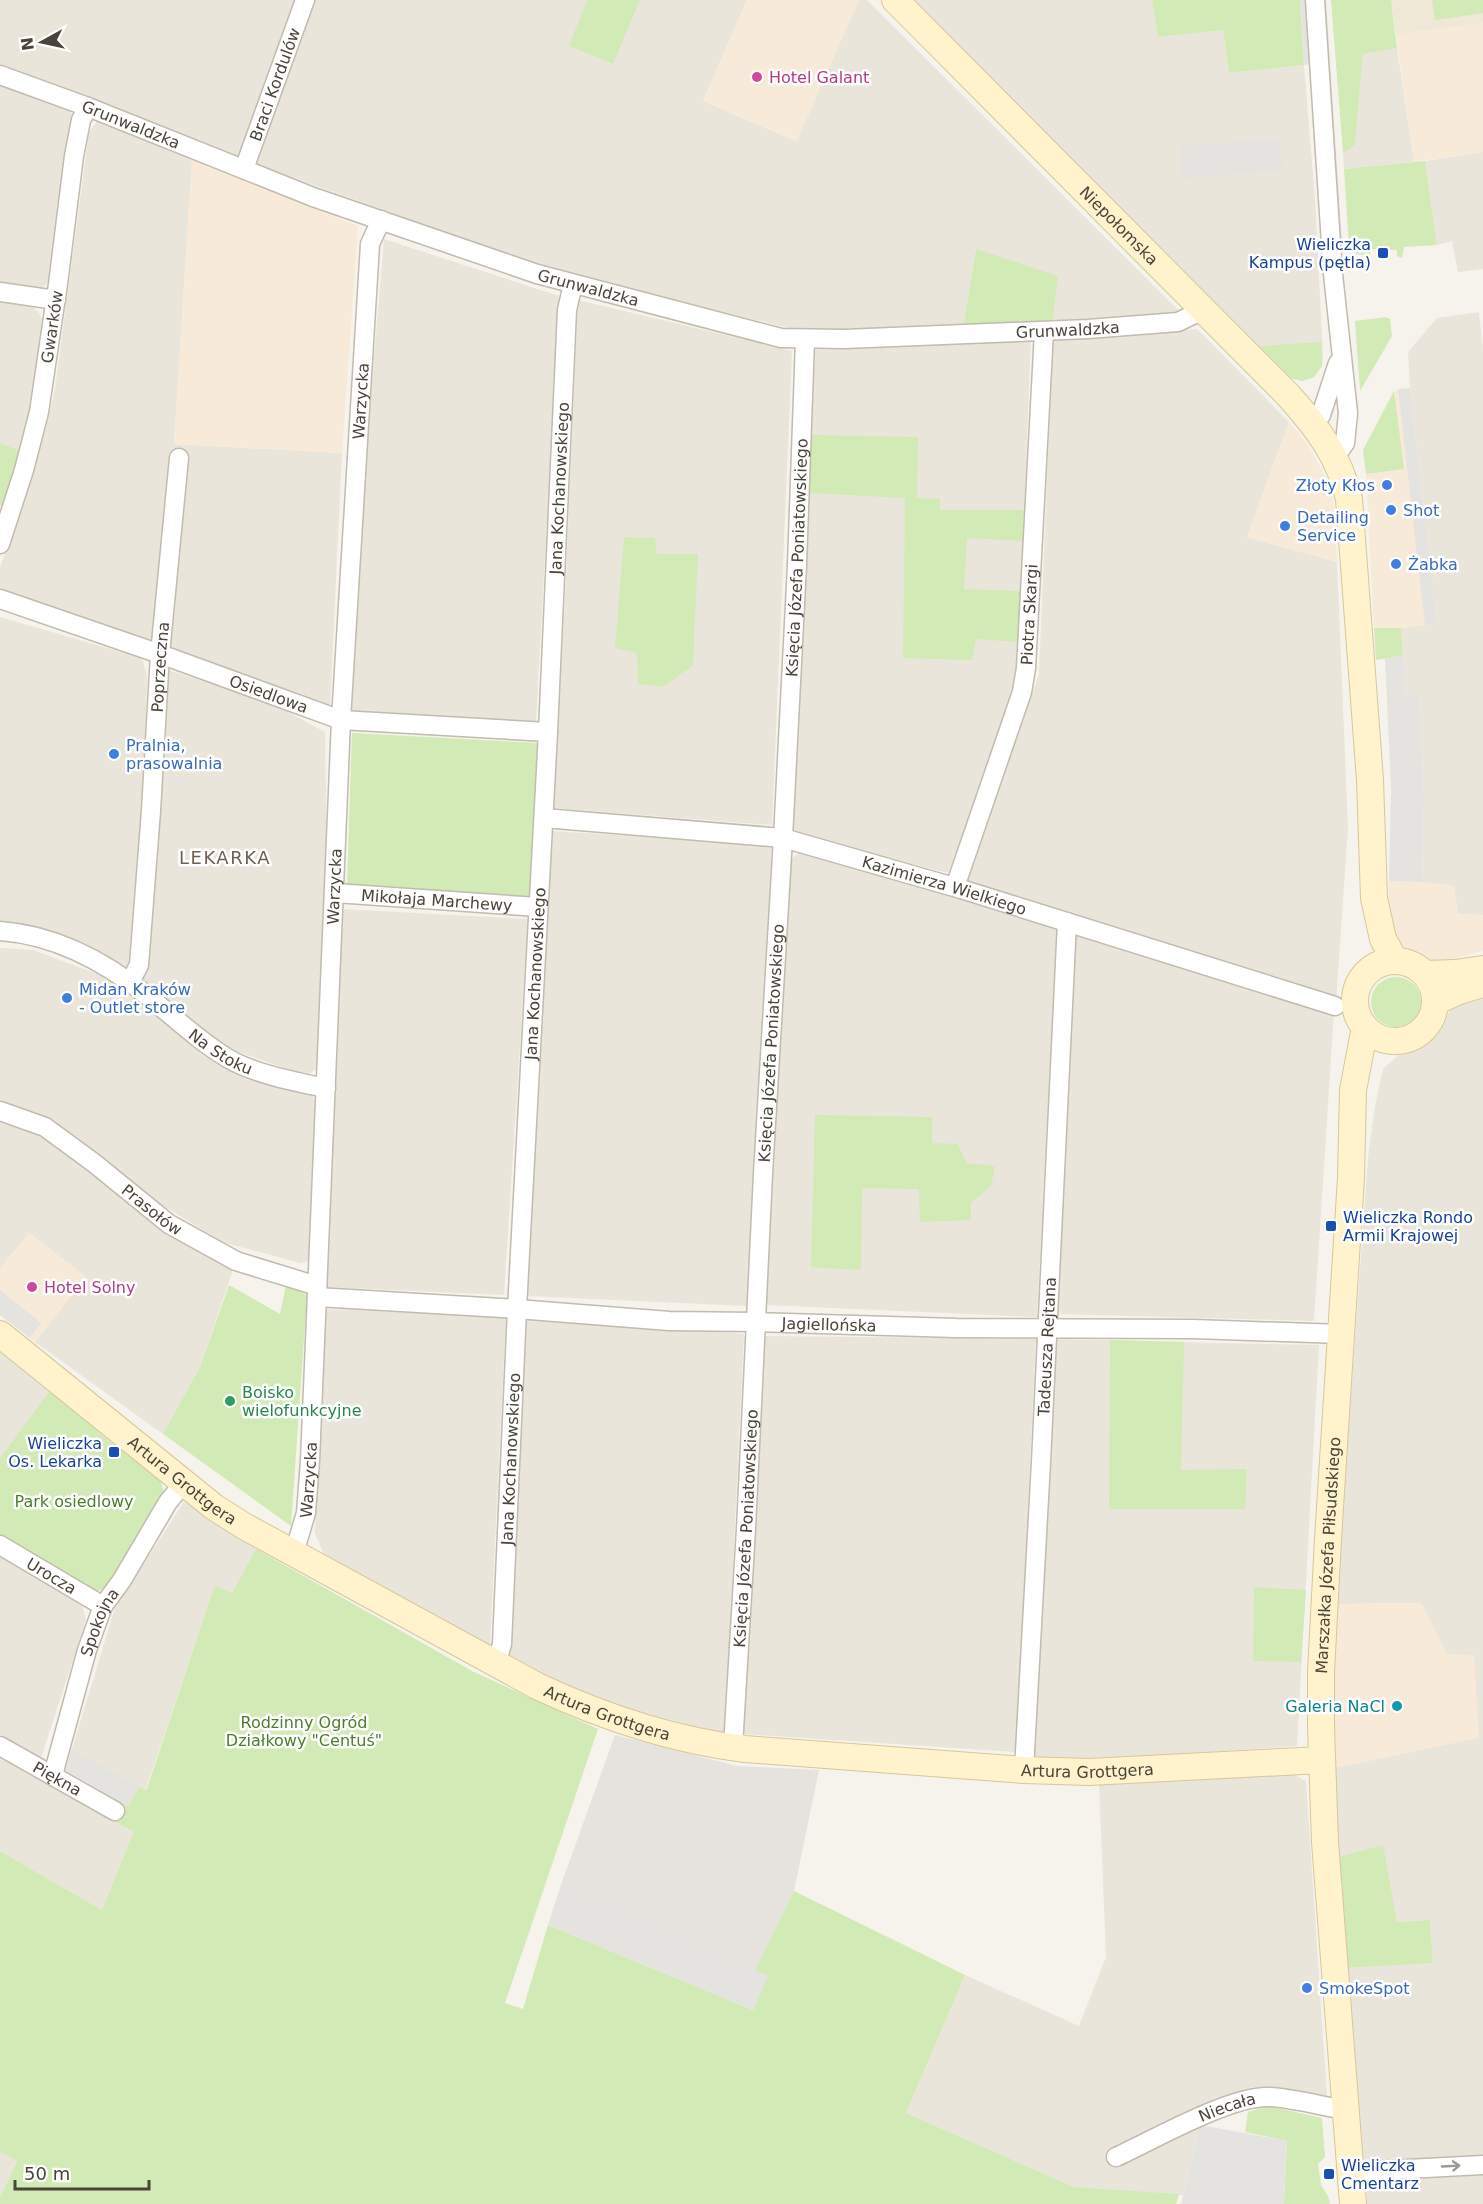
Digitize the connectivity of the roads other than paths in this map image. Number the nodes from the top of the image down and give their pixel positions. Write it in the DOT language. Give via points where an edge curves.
graph roads {
  1 [pos="305,0"];
  2 [pos="895,0"];
  3 [pos="1315,0"];
  4 [pos="0,75"];
  5 [pos="88,107"];
  6 [pos="244,170"];
  7 [pos="381,220"];
  8 [pos="573,284"];
  9 [pos="0,292"];
  10 [pos="56,300"];
  11 [pos="1203,310"];
  12 [pos="1044,331"];
  13 [pos="806,340"];
  14 [pos="1340,353"];
  15 [pos="1314,424"];
  16 [pos="1335,457"];
  17 [pos="179,458"];
  18 [pos="0,544"];
  19 [pos="0,599"];
  20 [pos="160,654"];
  21 [pos="341,720"];
  22 [pos="548,732"];
  23 [pos="1370,811"];
  24 [pos="544,818"];
  25 [pos="783,838"];
  26 [pos="955,887"];
  27 [pos="334,893"];
  28 [pos="538,907"];
  29 [pos="1067,922"];
  30 [pos="0,931"];
  31 [pos="1395,961"];
  32 [pos="1483,969"];
  33 [pos="1369,971"];
  34 [pos="1425,974"];
  35 [pos="130,982"];
  36 [pos="1483,984"];
  37 [pos="1435,1002"];
  38 [pos="1335,1006"];
  39 [pos="1365,1028"];
  40 [pos="1395,1041"];
  41 [pos="326,1088"];
  42 [pos="0,1111"];
  43 [pos="1352,1160"];
  44 [pos="317,1292"];
  45 [pos="517,1309"];
  46 [pos="756,1322"];
  47 [pos="1048,1329"];
  48 [pos="0,1334"];
  49 [pos="1341,1334"];
  50 [pos="183,1484"];
  51 [pos="0,1545"];
  52 [pos="294,1553"];
  53 [pos="104,1606"];
  54 [pos="496,1664"];
  55 [pos="0,1746"];
  56 [pos="733,1747"];
  57 [pos="1321,1760"];
  58 [pos="1024,1770"];
  59 [pos="52,1775"];
  60 [pos="116,1811"];
  61 [pos="1346,2110"];
  62 [pos="1116,2157"];
  63 [pos="1483,2165"];
  64 [pos="1350,2172"];
  65 [pos="1353,2204"];
  1 -- 6 [label="street, Braci Kordulów"];
  2 -- 11 [label="main road, Niepołomska"];
  3 -- 14 [label="street"];
  4 -- 5 [label="street, Grunwaldzka"];
  5 -- 6 [label="street, Grunwaldzka"];
  5 -- 10 [label="street, Gwarków" via="81,120 74,156"];
  6 -- 7 [label="street, Grunwaldzka"];
  7 -- 8 [label="street, Grunwaldzka"];
  7 -- 21 [label="street, Warzycka" via="370,244"];
  8 -- 13 [label="street, Grunwaldzka" via="781,338"];
  8 -- 22 [label="street, Jana Kochanowskiego" via="567,310"];
  9 -- 10 [label="street"];
  10 -- 18 [label="street, Gwarków" via="39,412"];
  11 -- 12 [label="street, Grunwaldzka" via="1178,322"];
  11 -- 15 [label="main road, Niepołomska"];
  12 -- 13 [label="street, Grunwaldzka"];
  12 -- 26 [label="street, Piotra Skargi" via="1022,692"];
  13 -- 25 [label="street, Księcia Józefa Poniatowskiego"];
  14 -- 15 [label="street" via="1321,416"];
  14 -- 16 [label="street" via="1348,413 1345,443"];
  15 -- 16 [label="main road, Niepołomska"];
  16 -- 23 [label="main road" via="1349,499"];
  17 -- 20 [label="street, Poprzeczna"];
  19 -- 20 [label="street, Osiedlowa"];
  20 -- 21 [label="street, Osiedlowa"];
  20 -- 35 [label="street, Poprzeczna" via="139,965"];
  21 -- 22 [label="street, Osiedlowa"];
  21 -- 27 [label="street, Warzycka"];
  22 -- 24 [label="street, Jana Kochanowskiego"];
  23 -- 31 [label="main road" via="1374,898 1387,949"];
  23 -- 33 [label="main road" via="1362,857 1361,899"];
  24 -- 25 [label="street, Kazimierza Wielkiego"];
  24 -- 28 [label="street, Jana Kochanowskiego"];
  25 -- 26 [label="street, Kazimierza Wielkiego"];
  25 -- 46 [label="street, Księcia Józefa Poniatowskiego"];
  26 -- 29 [label="street, Kazimierza Wielkiego"];
  27 -- 28 [label="street, Mikołaja Marchewy"];
  27 -- 41 [label="street, Warzycka"];
  28 -- 45 [label="street, Jana Kochanowskiego"];
  29 -- 38 [label="street, Kazimierza Wielkiego"];
  29 -- 47 [label="street, Tadeusza Rejtana"];
  30 -- 35 [label="street, Na Stoku" via="44,938 106,966"];
  31 -- 33 [label="main road"];
  31 -- 34 [label="main road"];
  32 -- 34 [label="main road"];
  33 -- 39 [label="main road" via="1356,992 1355,1005"];
  34 -- 37 [label="main road"];
  35 -- 41 [label="street, Na Stoku" via="231,1060 284,1079"];
  36 -- 37 [label="main road"];
  37 -- 40 [label="main road" via="1430,1022 1423,1030"];
  39 -- 40 [label="main road" via="1384,1040"];
  39 -- 43 [label="main road, Marszałka Józefa Piłsudskiego" via="1353,1090"];
  40 -- 43 [label="main road, Marszałka Józefa Piłsudskiego" via="1376,1062"];
  41 -- 44 [label="street, Warzycka"];
  42 -- 44 [label="street, Prasołów" via="45,1127 169,1224 236,1261"];
  43 -- 49 [label="main road, Marszałka Józefa Piłsudskiego"];
  44 -- 45 [label="street, Jagiellońska"];
  44 -- 52 [label="street, Warzycka" via="306,1513"];
  45 -- 46 [label="street, Jagiellońska" via="669,1321"];
  45 -- 54 [label="street, Jana Kochanowskiego" via="502,1644"];
  46 -- 47 [label="street, Jagiellońska"];
  46 -- 56 [label="street, Księcia Józefa Poniatowskiego"];
  47 -- 49 [label="street, Jagiellońska"];
  47 -- 58 [label="street, Tadeusza Rejtana"];
  48 -- 50 [label="main road, Artura Grottgera"];
  49 -- 57 [label="main road, Marszałka Józefa Piłsudskiego" via="1322,1658"];
  50 -- 52 [label="main road, Artura Grottgera" via="237,1522"];
  50 -- 53 [label="street, Spokojna"];
  51 -- 53 [label="street, Urocza"];
  52 -- 54 [label="main road, Artura Grottgera"];
  53 -- 59 [label="street, Spokojna" via="87,1650"];
  54 -- 56 [label="main road, Artura Grottgera" via="561,1697 620,1720"];
  55 -- 59 [label="street, Piękna"];
  56 -- 58 [label="main road, Artura Grottgera"];
  57 -- 58 [label="main road, Artura Grottgera" via="1089,1772"];
  57 -- 61 [label="main road, Marszałka Józefa Piłsudskiego"];
  59 -- 60 [label="street, Piękna"];
  61 -- 62 [label="street, Niecała" via="1267,2097 1245,2100"];
  61 -- 64 [label="main road, Marszałka Józefa Piłsudskiego"];
  64 -- 63 [label="street, one-way"];
  64 -- 65 [label="main road, Marszałka Józefa Piłsudskiego"];
}
